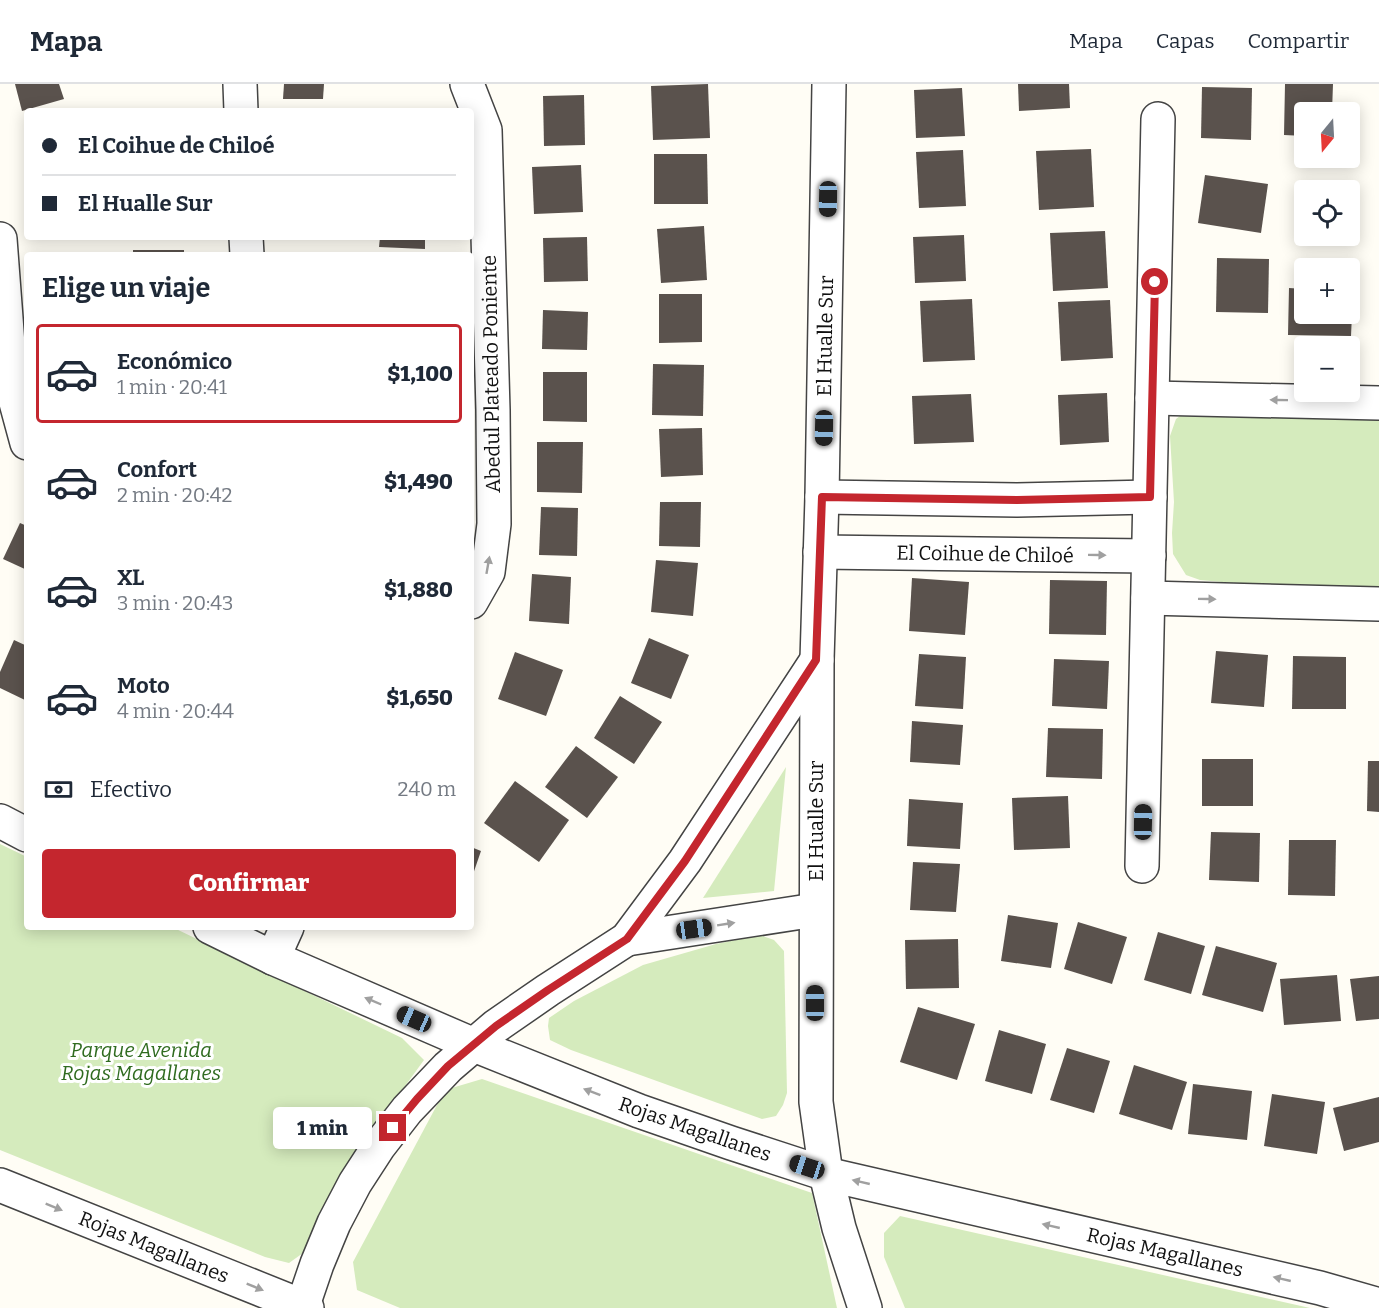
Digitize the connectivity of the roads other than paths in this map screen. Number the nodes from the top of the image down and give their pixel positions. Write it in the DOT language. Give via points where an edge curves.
graph roads {
  1 [pos="240,84"];
  2 [pos="466,84"];
  3 [pos="830,84"];
  4 [pos="241,108"];
  5 [pos="1158,119"];
  6 [pos="0,238"];
  7 [pos="1152,398"];
  8 [pos="1379,403"];
  9 [pos="24,432"];
  10 [pos="822,497"];
  11 [pos="1150,497"];
  12 [pos="482,523"];
  13 [pos="820,552"];
  14 [pos="1149,556"];
  15 [pos="474,597"];
  16 [pos="1148,598"];
  17 [pos="1379,604"];
  18 [pos="816,660"];
  19 [pos="0,821"];
  20 [pos="24,833"];
  21 [pos="1143,866"];
  22 [pos="815,910"];
  23 [pos="223,930"];
  24 [pos="286,930"];
  25 [pos="627,939"];
  26 [pos="273,958"];
  27 [pos="474,1045"];
  28 [pos="826,1174"];
  29 [pos="0,1185"];
  30 [pos="1379,1279"];
  31 [pos="1320,1288"];
  32 [pos="1379,1305"];
  33 [pos="304,1307"];
  34 [pos="865,1308"];
  1 -- 4 [label="street"];
  2 -- 12 [label="street, Abedul Plateado Poniente" via="485,130 493,410"];
  3 -- 10 [label="street, El Hualle Sur"];
  5 -- 7 [label="street"];
  6 -- 9 [label="street" via="11,384"];
  8 -- 7 [label="street, one-way"];
  7 -- 11 [label="street"];
  10 -- 11 [label="street"];
  10 -- 13 [label="street, El Hualle Sur"];
  11 -- 14 [label="street"];
  15 -- 12 [label="street, Abedul Plateado Poniente, one-way" via="488,572"];
  13 -- 14 [label="street, El Coihue de Chiloé, one-way"];
  13 -- 18 [label="street, El Hualle Sur"];
  14 -- 16 [label="street"];
  16 -- 17 [label="street, one-way"];
  16 -- 21 [label="street"];
  18 -- 22 [label="street, El Hualle Sur"];
  18 -- 25 [label="street, El Hualle Sur" via="685,861"];
  19 -- 20 [label="street"];
  25 -- 22 [label="street, El Hualle Sur, one-way"];
  22 -- 28 [label="street, El Hualle Sur" via="816,1102"];
  23 -- 26 [label="street, Rojas Magallanes"];
  24 -- 26 [label="street"];
  25 -- 27 [label="street, El Hualle Sur" via="496,1026"];
  27 -- 26 [label="street, Rojas Magallanes, one-way"];
  28 -- 27 [label="street, Rojas Magallanes, one-way" via="639,1111"];
  27 -- 33 [label="street, El Hualle Sur" via="413,1103 361,1174 334,1223"];
  31 -- 28 [label="street, Rojas Magallanes, one-way"];
  28 -- 34 [label="street, El Hualle Sur"];
  29 -- 33 [label="street, Rojas Magallanes, one-way"];
  30 -- 31 [label="street"];
  31 -- 32 [label="street, Rojas Magallanes"];
}
